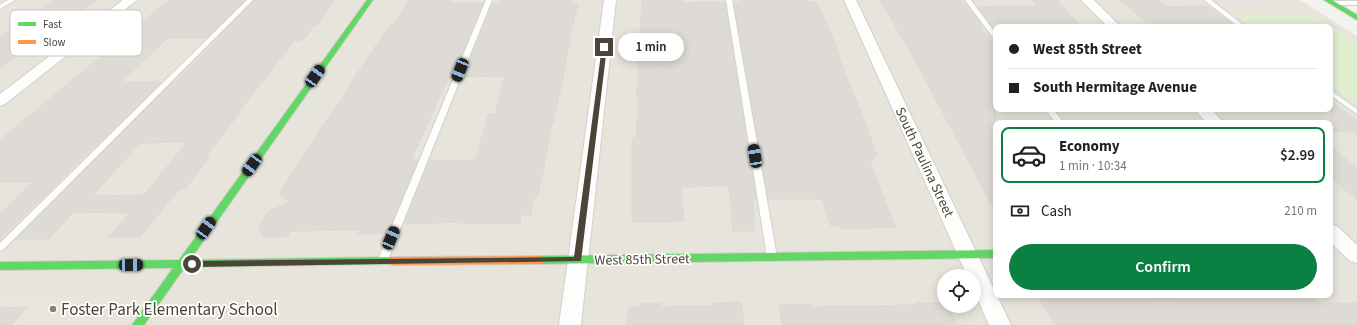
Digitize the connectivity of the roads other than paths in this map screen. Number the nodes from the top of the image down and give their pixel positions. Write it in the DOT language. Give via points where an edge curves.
graph roads {
  1 [pos="12,0"];
  2 [pos="131,0"];
  3 [pos="250,0"];
  4 [pos="370,0"];
  5 [pos="489,0"];
  6 [pos="610,0"];
  7 [pos="729,0"];
  8 [pos="850,0"];
  9 [pos="968,0"];
  10 [pos="1087,0"];
  11 [pos="1207,0"];
  12 [pos="1330,2"];
  13 [pos="1357,3"];
  14 [pos="0,7"];
  15 [pos="118,10"];
  16 [pos="1357,18"];
  17 [pos="1112,24"];
  18 [pos="1239,24"];
  19 [pos="993,34"];
  20 [pos="58,56"];
  21 [pos="1333,94"];
  22 [pos="0,101"];
  23 [pos="1051,112"];
  24 [pos="1205,112"];
  25 [pos="1357,112"];
  26 [pos="1058,120"];
  27 [pos="1213,120"];
  28 [pos="1333,234"];
  29 [pos="0,248"];
  30 [pos="1333,250"];
  31 [pos="1355,252"];
  32 [pos="993,254"];
  33 [pos="968,255"];
  34 [pos="772,257"];
  35 [pos="578,259"];
  36 [pos="382,262"];
  37 [pos="181,264"];
  38 [pos="0,266"];
  39 [pos="138,325"];
  40 [pos="570,325"];
  41 [pos="1000,325"];
  1 -- 14 [label="lane"];
  2 -- 15 [label="street"];
  3 -- 29 [label="lane"];
  4 -- 37 [label="street"];
  5 -- 36 [label="lane"];
  6 -- 35 [label="street"];
  7 -- 34 [label="lane"];
  8 -- 33 [label="street, South Paulina Street"];
  9 -- 19 [label="lane"];
  10 -- 17 [label="street"];
  11 -- 18 [label="lane"];
  12 -- 13 [label="lane"];
  12 -- 16 [label="street"];
  20 -- 22 [label="street"];
  21 -- 25 [label="lane"];
  23 -- 26 [label="lane"];
  24 -- 27 [label="street"];
  28 -- 31 [label="street"];
  30 -- 31 [label="street"];
  32 -- 33 [label="street, West 85th Street"];
  33 -- 34 [label="street, West 85th Street"];
  33 -- 41 [label="street, South Paulina Street"];
  34 -- 35 [label="street, West 85th Street"];
  35 -- 36 [label="street, West 85th Street"];
  35 -- 40 [label="street"];
  36 -- 37 [label="street, West 85th Street"];
  37 -- 38 [label="street, West 85th Street"];
  37 -- 39 [label="street"];
}
